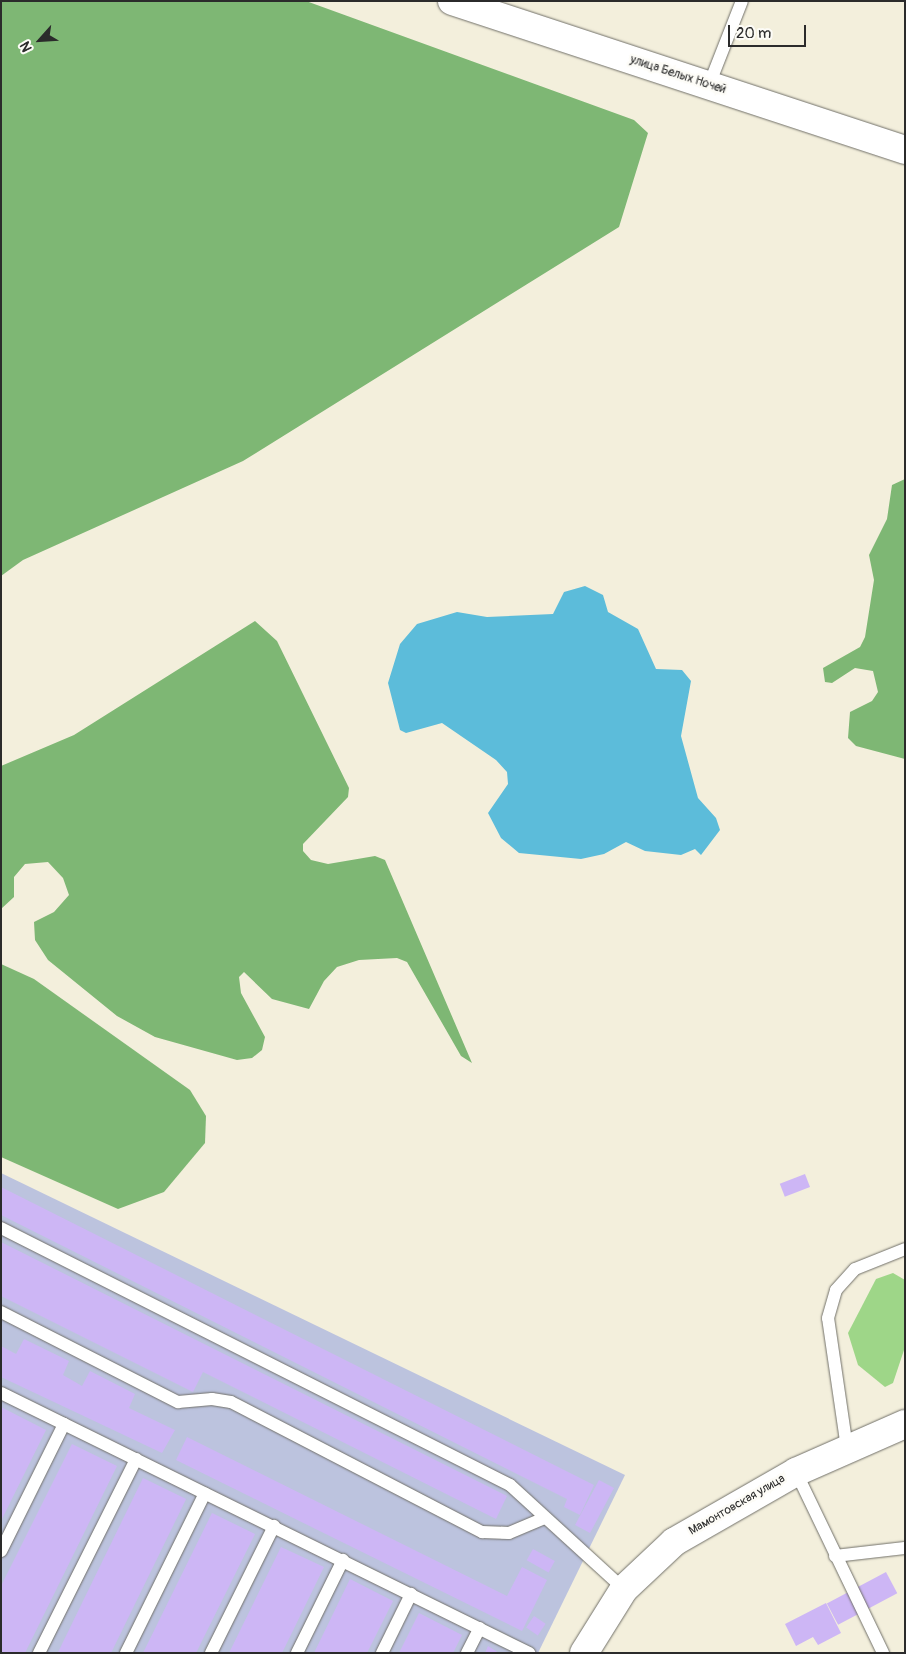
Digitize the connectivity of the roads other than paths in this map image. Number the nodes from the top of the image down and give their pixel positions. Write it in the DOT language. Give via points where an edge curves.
graph roads {
  1 [pos="452,1"];
  2 [pos="742,1"];
  3 [pos="709,85"];
  4 [pos="905,150"];
  5 [pos="1,1228"];
  6 [pos="905,1249"];
  7 [pos="1,1312"];
  8 [pos="1,1393"];
  9 [pos="64,1424"];
  10 [pos="905,1424"];
  11 [pos="847,1448"];
  12 [pos="136,1459"];
  13 [pos="796,1472"];
  14 [pos="205,1493"];
  15 [pos="544,1518"];
  16 [pos="274,1526"];
  17 [pos="905,1548"];
  18 [pos="1,1551"];
  19 [pos="835,1556"];
  20 [pos="343,1560"];
  21 [pos="624,1589"];
  22 [pos="411,1594"];
  23 [pos="480,1628"];
  24 [pos="39,1653"];
  25 [pos="126,1653"];
  26 [pos="211,1653"];
  27 [pos="297,1653"];
  28 [pos="382,1653"];
  29 [pos="468,1653"];
  30 [pos="529,1653"];
  31 [pos="584,1653"];
  32 [pos="883,1653"];
  1 -- 3 [label="street, улица Белых Ночей"];
  2 -- 3 [label="lane"];
  3 -- 4 [label="street, улица Белых Ночей"];
  5 -- 15 [label="lane" via="503,1480"];
  6 -- 11 [label="lane" via="855,1269 836,1290 828,1318"];
  7 -- 15 [label="lane" via="178,1402 212,1399 231,1402 482,1532 509,1533"];
  8 -- 9 [label="lane"];
  9 -- 12 [label="lane"];
  9 -- 18 [label="lane"];
  10 -- 11 [label="street, Мамонтовская улица"];
  11 -- 13 [label="street, Мамонтовская улица"];
  12 -- 14 [label="lane"];
  12 -- 24 [label="lane"];
  13 -- 19 [label="lane"];
  13 -- 21 [label="street, Мамонтовская улица" via="707,1519 656,1557"];
  14 -- 16 [label="lane"];
  14 -- 25 [label="lane"];
  15 -- 21 [label="lane"];
  16 -- 20 [label="lane"];
  16 -- 26 [label="lane"];
  17 -- 19 [label="lane"];
  19 -- 32 [label="lane"];
  20 -- 22 [label="lane"];
  20 -- 27 [label="lane"];
  21 -- 31 [label="street, Мамонтовская улица"];
  22 -- 23 [label="lane"];
  22 -- 28 [label="lane"];
  23 -- 29 [label="lane"];
  23 -- 30 [label="lane"];
}
